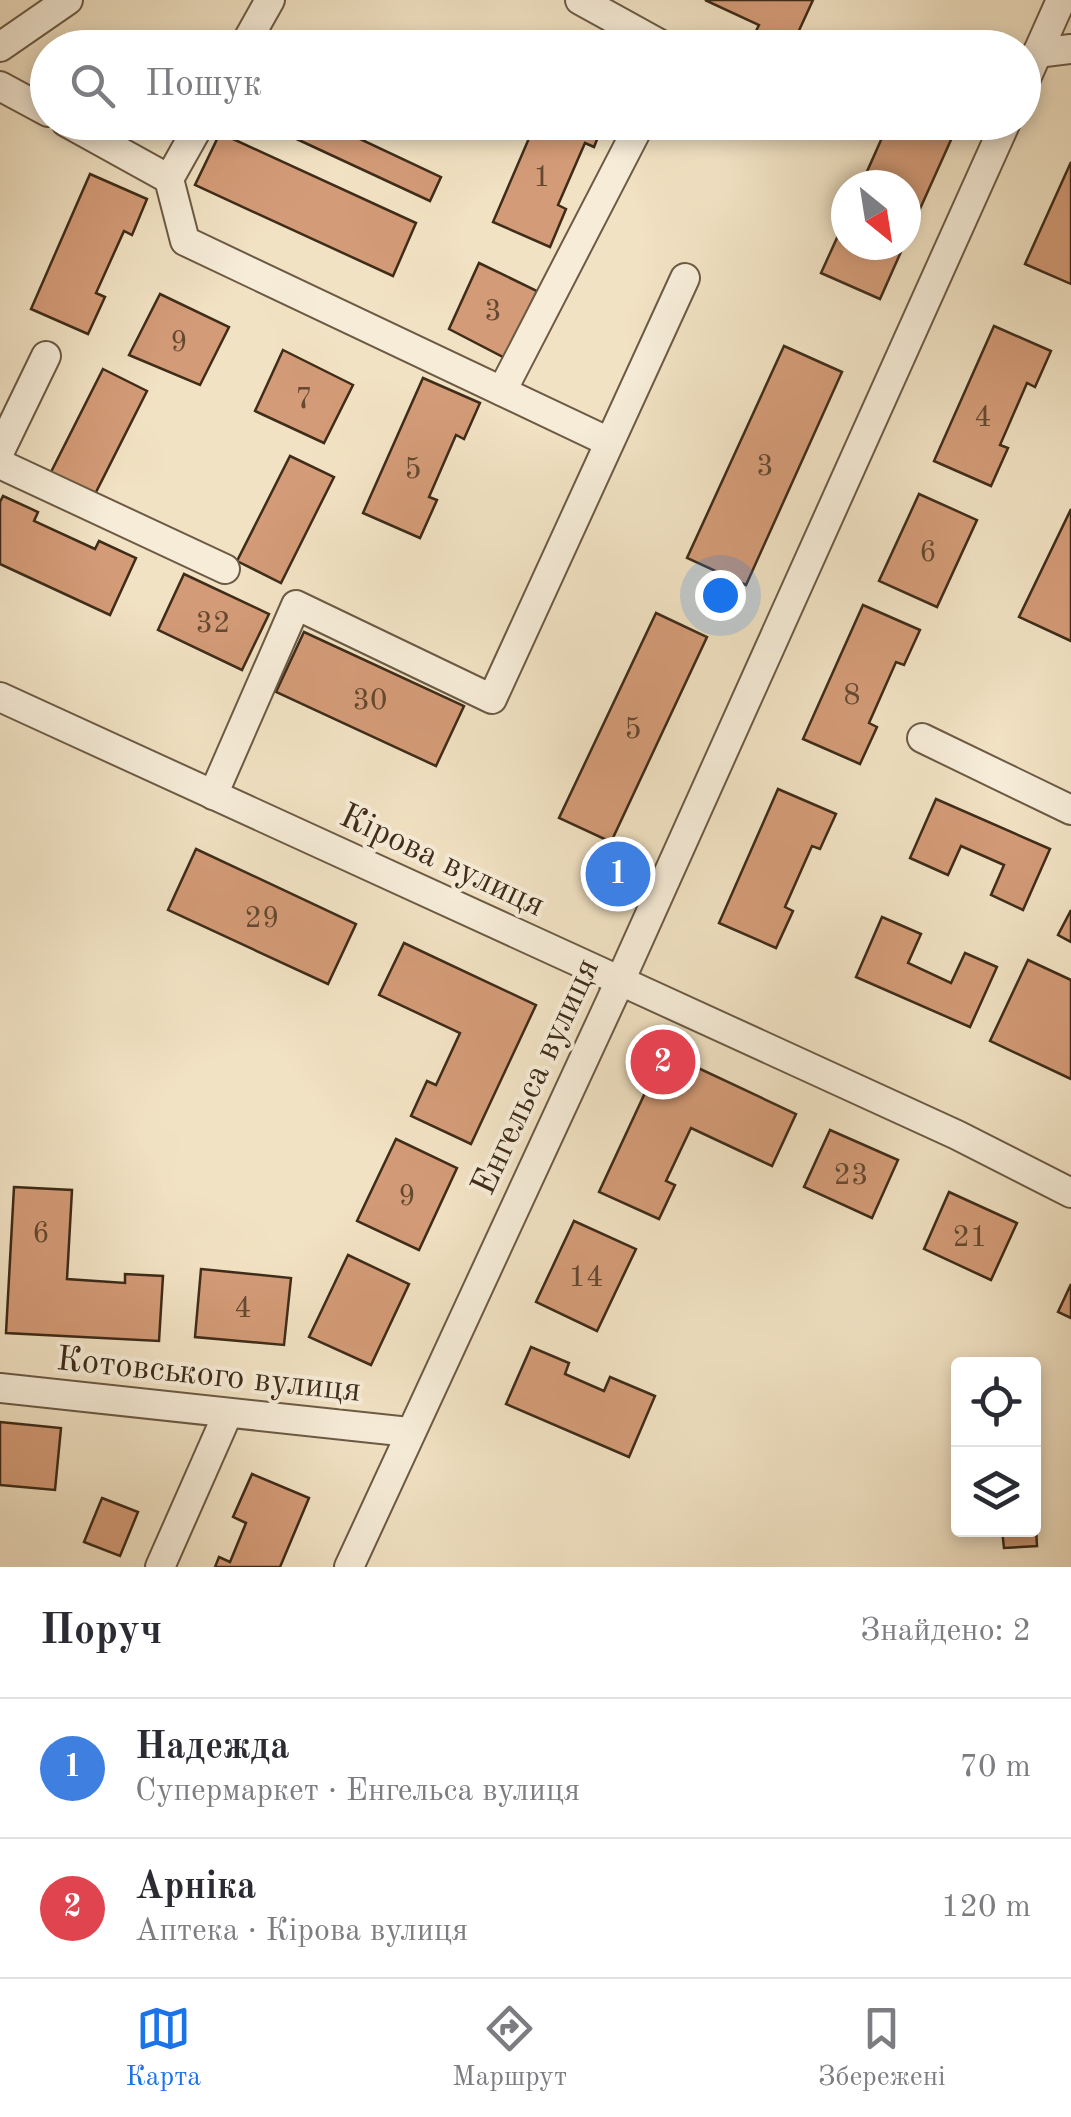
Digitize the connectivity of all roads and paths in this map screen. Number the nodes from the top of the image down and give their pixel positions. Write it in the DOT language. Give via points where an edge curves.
graph roads {
  1 [pos="68,0"];
  2 [pos="270,0"];
  3 [pos="580,0"];
  4 [pos="1062,0"];
  5 [pos="253,30"];
  6 [pos="635,30"];
  7 [pos="1041,45"];
  8 [pos="0,46"];
  9 [pos="1071,49"];
  10 [pos="1041,53"];
  11 [pos="0,86"];
  12 [pos="30,102"];
  13 [pos="99,140"];
  14 [pos="191,140"];
  15 [pos="632,140"];
  16 [pos="998,140"];
  17 [pos="169,179"];
  18 [pos="685,278"];
  19 [pos="46,356"];
  20 [pos="502,391"];
  21 [pos="610,442"];
  22 [pos="0,451"];
  23 [pos="0,464"];
  24 [pos="225,569"];
  25 [pos="0,698"];
  26 [pos="922,738"];
  27 [pos="213,795"];
  28 [pos="1071,810"];
  29 [pos="620,981"];
  30 [pos="1071,1192"];
  31 [pos="0,1388"];
  32 [pos="228,1413"];
  33 [pos="409,1432"];
  34 [pos="160,1567"];
  35 [pos="349,1567"];
  1 -- 8 [label="street"];
  2 -- 5 [label="street"];
  3 -- 6 [label="street"];
  4 -- 7 [label="street"];
  9 -- 10 [label="street"];
  11 -- 12 [label="street"];
  13 -- 17 [label="street"];
  14 -- 17 [label="street"];
  15 -- 20 [label="street"];
  16 -- 29 [label="street, Енгельса вулиця"];
  17 -- 20 [label="street" via="184,241"];
  18 -- 21 [label="street"];
  19 -- 22 [label="street"];
  20 -- 21 [label="street"];
  21 -- 27 [label="street" via="492,699 296,605"];
  23 -- 24 [label="street"];
  25 -- 27 [label="street, Кірова вулиця"];
  26 -- 28 [label="street"];
  27 -- 29 [label="street, Кірова вулиця"];
  29 -- 30 [label="street, Кірова вулиця"];
  29 -- 33 [label="street, Енгельса вулиця"];
  31 -- 32 [label="street, Котовського вулиця"];
  32 -- 33 [label="street, Котовського вулиця"];
  32 -- 34 [label="street"];
  33 -- 35 [label="street, Енгельса вулиця"];
}
